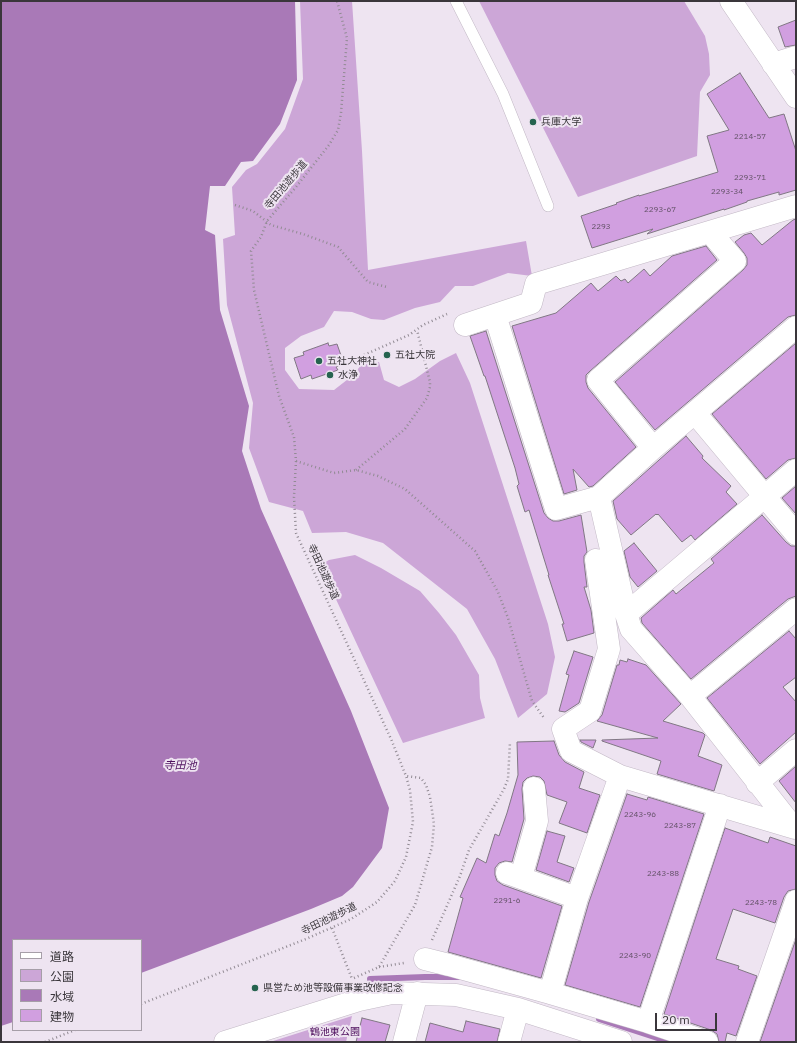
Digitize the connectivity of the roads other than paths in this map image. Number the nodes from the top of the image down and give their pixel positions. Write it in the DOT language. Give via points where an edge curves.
graph roads {
  1 [pos="456,1"];
  2 [pos="731,1"];
  3 [pos="796,56"];
  4 [pos="774,64"];
  5 [pos="796,97"];
  6 [pos="548,206"];
  7 [pos="796,206"];
  8 [pos="710,232"];
  9 [pos="495,315"];
  10 [pos="465,325"];
  11 [pos="796,327"];
  12 [pos="695,413"];
  13 [pos="654,448"];
  14 [pos="796,470"];
  15 [pos="765,496"];
  16 [pos="599,497"];
  17 [pos="796,534"];
  18 [pos="596,560"];
  19 [pos="796,609"];
  20 [pos="626,614"];
  21 [pos="690,696"];
  22 [pos="796,750"];
  23 [pos="620,776"];
  24 [pos="757,783"];
  25 [pos="534,788"];
  26 [pos="720,805"];
  27 [pos="794,827"];
  28 [pos="577,898"];
  29 [pos="796,901"];
  30 [pos="430,960"];
  31 [pos="417,993"];
  32 [pos="550,993"];
  33 [pos="518,1009"];
  34 [pos="648,1022"];
  35 [pos="616,1041"];
  36 [pos="225,1042"];
  37 [pos="404,1042"];
  38 [pos="509,1042"];
  39 [pos="707,1042"];
  40 [pos="747,1042"];
  1 -- 6 [label="lane" via="503,94"];
  2 -- 4 [label="street"];
  3 -- 4 [label="street"];
  4 -- 5 [label="street"];
  7 -- 8 [label="street"];
  8 -- 9 [label="street" via="536,284 531,303"];
  8 -- 13 [label="street" via="736,261 598,380"];
  9 -- 10 [label="street"];
  9 -- 16 [label="street" via="556,509"];
  11 -- 12 [label="street"];
  12 -- 13 [label="street"];
  12 -- 15 [label="street"];
  13 -- 16 [label="street"];
  14 -- 15 [label="street"];
  15 -- 17 [label="street"];
  15 -- 20 [label="street"];
  16 -- 20 [label="street"];
  18 -- 23 [label="street" via="610,649 590,711 563,730 571,751"];
  19 -- 21 [label="street"];
  20 -- 21 [label="street" via="631,628"];
  21 -- 24 [label="street"];
  22 -- 24 [label="street"];
  23 -- 26 [label="street"];
  23 -- 28 [label="street"];
  24 -- 27 [label="street"];
  25 -- 28 [label="street" via="537,821 514,875"];
  26 -- 27 [label="street"];
  26 -- 34 [label="street"];
  28 -- 32 [label="street"];
  29 -- 40 [label="street"];
  30 -- 32 [label="street"];
  31 -- 33 [label="street" via="456,995"];
  31 -- 36 [label="street" via="392,993 359,1000"];
  31 -- 37 [label="street"];
  32 -- 34 [label="street"];
  33 -- 35 [label="street"];
  33 -- 38 [label="street"];
  34 -- 39 [label="street"];
}
